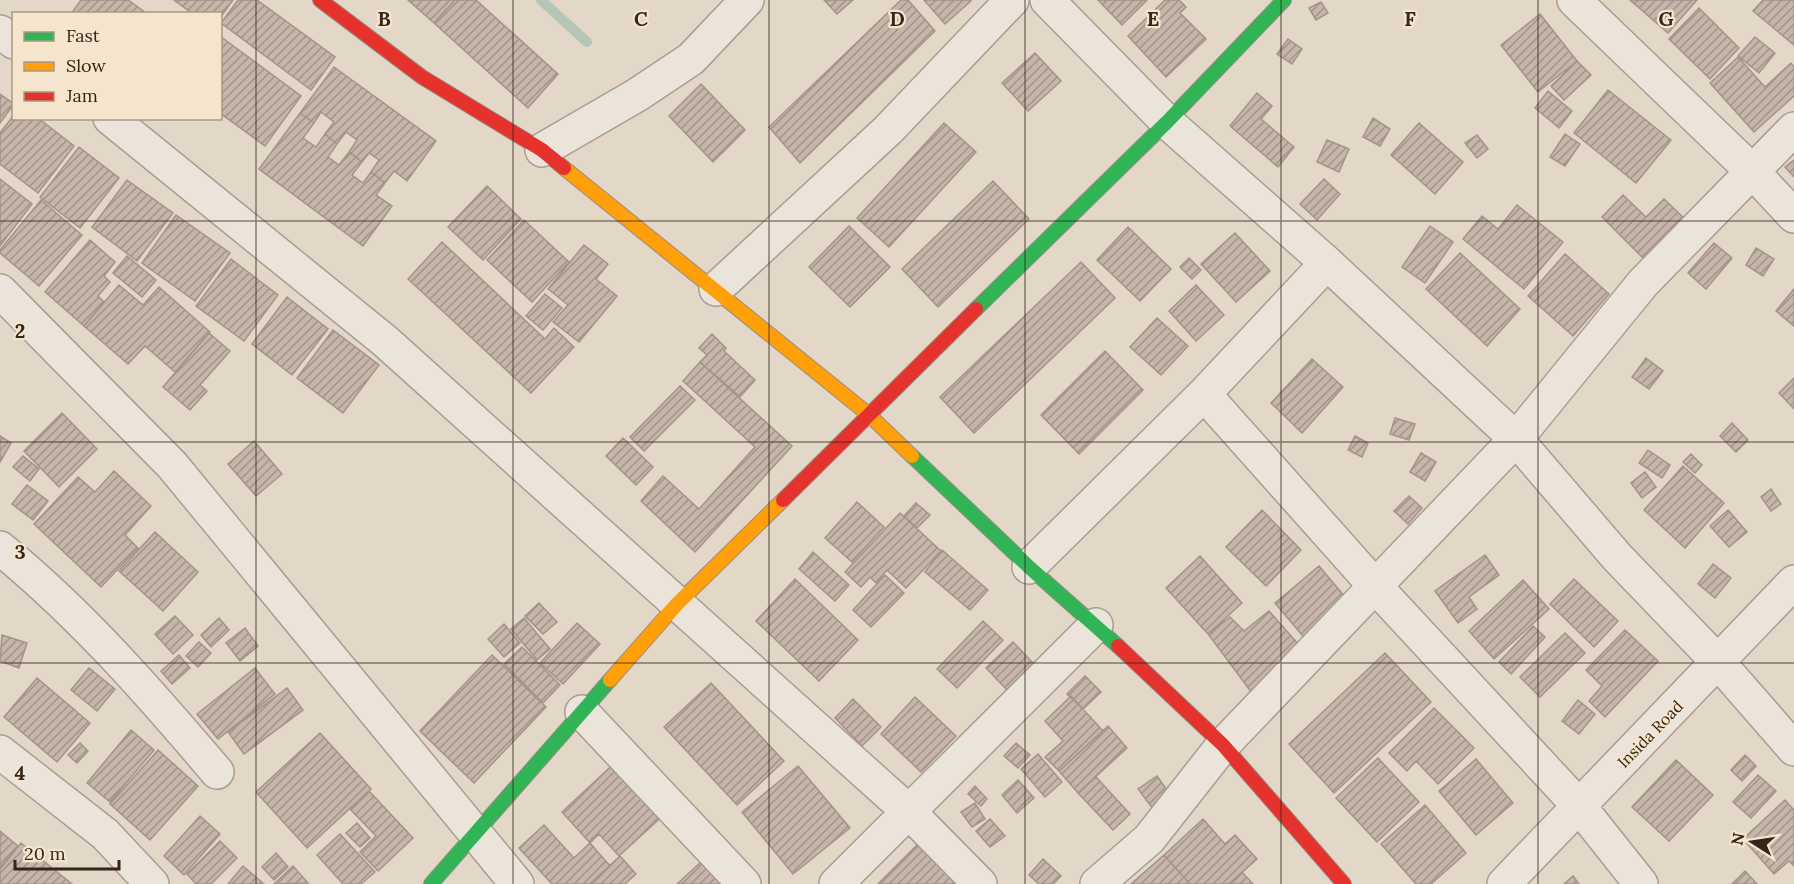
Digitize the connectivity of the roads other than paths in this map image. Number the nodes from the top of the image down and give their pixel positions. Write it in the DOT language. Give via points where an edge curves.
graph roads {
  1 [pos="320,0"];
  2 [pos="747,0"];
  3 [pos="1012,0"];
  4 [pos="1047,0"];
  5 [pos="1284,0"];
  6 [pos="1575,0"];
  7 [pos="112,120"];
  8 [pos="1167,122"];
  9 [pos="1794,129"];
  10 [pos="542,150"];
  11 [pos="1753,172"];
  12 [pos="1794,216"];
  13 [pos="1327,263"];
  14 [pos="716,290"];
  15 [pos="0,291"];
  16 [pos="1204,394"];
  17 [pos="868,414"];
  18 [pos="1516,439"];
  19 [pos="0,548"];
  20 [pos="1029,567"];
  21 [pos="1794,582"];
  22 [pos="1375,586"];
  23 [pos="677,604"];
  24 [pos="1096,625"];
  25 [pos="1719,663"];
  26 [pos="582,712"];
  27 [pos="1223,745"];
  28 [pos="1794,749"];
  29 [pos="0,752"];
  30 [pos="217,772"];
  31 [pos="1578,806"];
  32 [pos="909,812"];
  33 [pos="476,834"];
  34 [pos="152,884"];
  35 [pos="431,884"];
  36 [pos="517,884"];
  37 [pos="744,884"];
  38 [pos="836,884"];
  39 [pos="980,884"];
  40 [pos="1097,884"];
  41 [pos="1344,884"];
  42 [pos="1504,884"];
  43 [pos="1641,884"];
  1 -- 10 [label="main road" via="422,77"];
  2 -- 10 [label="street" via="691,59"];
  3 -- 14 [label="street" via="888,130"];
  4 -- 8 [label="street"];
  5 -- 8 [label="main road"];
  6 -- 11 [label="street"];
  7 -- 23 [label="street" via="385,341"];
  8 -- 13 [label="street"];
  8 -- 17 [label="main road"];
  9 -- 11 [label="street"];
  10 -- 14 [label="main road"];
  11 -- 12 [label="street"];
  11 -- 18 [label="street" via="1643,283"];
  13 -- 16 [label="street"];
  13 -- 18 [label="street"];
  14 -- 17 [label="main road"];
  15 -- 33 [label="street" via="172,465"];
  16 -- 20 [label="street"];
  16 -- 22 [label="street"];
  17 -- 20 [label="main road"];
  17 -- 23 [label="main road"];
  18 -- 22 [label="street"];
  18 -- 25 [label="street" via="1617,557"];
  19 -- 30 [label="street" via="43,583 142,684"];
  20 -- 24 [label="main road"];
  21 -- 25 [label="street, Insida Road"];
  22 -- 27 [label="street"];
  22 -- 31 [label="street"];
  23 -- 26 [label="main road"];
  23 -- 32 [label="street"];
  24 -- 27 [label="main road"];
  24 -- 32 [label="street"];
  25 -- 28 [label="street"];
  25 -- 31 [label="street, Insida Road"];
  26 -- 33 [label="main road"];
  26 -- 37 [label="street"];
  27 -- 40 [label="street" via="1149,839"];
  27 -- 41 [label="main road"];
  29 -- 34 [label="street" via="105,834"];
  31 -- 42 [label="street, Insida Road"];
  31 -- 43 [label="street"];
  32 -- 38 [label="street"];
  32 -- 39 [label="street"];
  33 -- 35 [label="main road"];
  33 -- 36 [label="street"];
}
